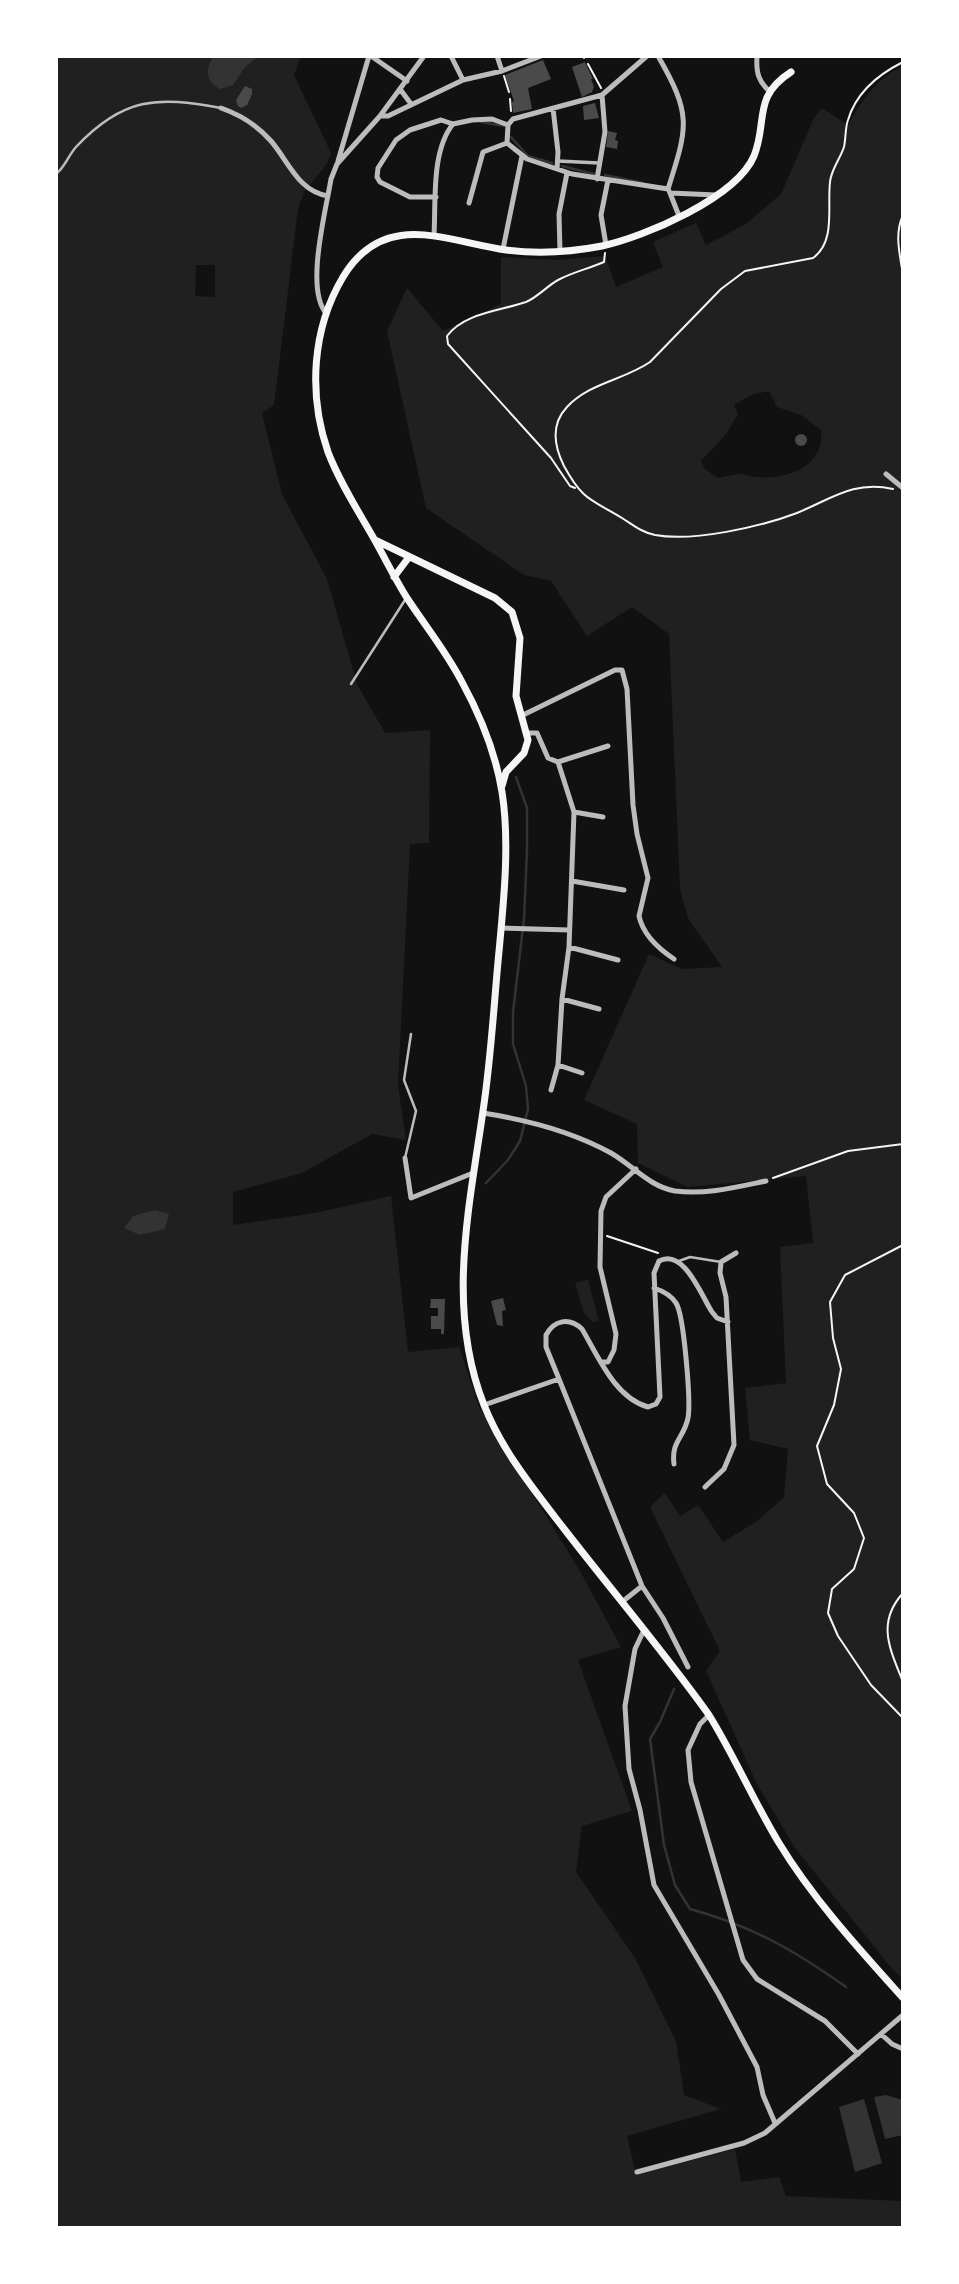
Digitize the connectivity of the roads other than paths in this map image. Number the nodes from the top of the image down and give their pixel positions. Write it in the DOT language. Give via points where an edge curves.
graph roads {
  1 [pos="370,56"];
  2 [pos="424,56"];
  3 [pos="451,56"];
  4 [pos="497,56"];
  5 [pos="541,56"];
  6 [pos="647,56"];
  7 [pos="658,56"];
  8 [pos="757,56"];
  9 [pos="502,71"];
  10 [pos="791,72"];
  11 [pos="463,80"];
  12 [pos="407,81"];
  13 [pos="400,89"];
  14 [pos="770,92"];
  15 [pos="602,95"];
  16 [pos="411,104"];
  17 [pos="221,108"];
  18 [pos="553,108"];
  19 [pos="380,116"];
  20 [pos="453,124"];
  21 [pos="508,125"];
  22 [pos="507,143"];
  23 [pos="522,156"];
  24 [pos="558,161"];
  25 [pos="599,163"];
  26 [pos="337,164"];
  27 [pos="557,169"];
  28 [pos="567,173"];
  29 [pos="56,174"];
  30 [pos="597,179"];
  31 [pos="607,180"];
  32 [pos="669,191"];
  33 [pos="719,195"];
  34 [pos="328,196"];
  35 [pos="436,197"];
  36 [pos="469,203"];
  37 [pos="679,216"];
  38 [pos="435,235"];
  39 [pos="605,245"];
  40 [pos="503,249"];
  41 [pos="560,251"];
  42 [pos="326,313"];
  43 [pos="886,474"];
  44 [pos="903,488"];
  45 [pos="374,540"];
  46 [pos="409,557"];
  47 [pos="394,577"];
  48 [pos="407,598"];
  49 [pos="351,684"];
  50 [pos="521,716"];
  51 [pos="526,733"];
  52 [pos="608,746"];
  53 [pos="494,762"];
  54 [pos="558,762"];
  55 [pos="511,767"];
  56 [pos="502,790"];
  57 [pos="574,812"];
  58 [pos="603,817"];
  59 [pos="572,881"];
  60 [pos="624,890"];
  61 [pos="501,928"];
  62 [pos="569,930"];
  63 [pos="569,947"];
  64 [pos="674,959"];
  65 [pos="618,960"];
  66 [pos="562,999"];
  67 [pos="599,1009"];
  68 [pos="411,1034"];
  69 [pos="558,1065"];
  70 [pos="582,1073"];
  71 [pos="551,1090"];
  72 [pos="483,1113"];
  73 [pos="405,1158"];
  74 [pos="636,1169"];
  75 [pos="473,1173"];
  76 [pos="766,1181"];
  77 [pos="736,1253"];
  78 [pos="680,1261"];
  79 [pos="721,1262"];
  80 [pos="654,1288"];
  81 [pos="728,1322"];
  82 [pos="603,1362"];
  83 [pos="559,1379"];
  84 [pos="484,1405"];
  85 [pos="674,1464"];
  86 [pos="705,1487"];
  87 [pos="642,1586"];
  88 [pos="622,1602"];
  89 [pos="644,1630"];
  90 [pos="688,1667"];
  91 [pos="709,1716"];
  92 [pos="903,1998"];
  93 [pos="903,2015"];
  94 [pos="881,2034"];
  95 [pos="903,2049"];
  96 [pos="858,2054"];
  97 [pos="775,2123"];
  98 [pos="637,2172"];
  1 -- 12 [label="street"];
  1 -- 26 [label="street"];
  2 -- 12 [label="street"];
  3 -- 11 [label="street"];
  4 -- 9 [label="street"];
  5 -- 9 [label="street"];
  6 -- 15 [label="street"];
  7 -- 32 [label="street" via="684,112 682,143"];
  8 -- 14 [label="street" via="757,75"];
  9 -- 11 [label="street"];
  10 -- 14 [label="main road"];
  11 -- 16 [label="street"];
  12 -- 13 [label="street"];
  13 -- 16 [label="street"];
  13 -- 19 [label="street"];
  14 -- 33 [label="main road" via="750,163"];
  15 -- 18 [label="street"];
  15 -- 25 [label="street" via="605,132"];
  16 -- 19 [label="street"];
  17 -- 29 [label="lane" via="167,100 123,110 74,149"];
  17 -- 34 [label="street" via="255,125 298,179"];
  18 -- 21 [label="street" via="513,119"];
  18 -- 24 [label="street"];
  19 -- 26 [label="street"];
  20 -- 21 [label="street" via="492,120"];
  20 -- 35 [label="street" via="440,148"];
  20 -- 35 [label="street" via="441,120 410,130 396,141 378,168 377,177 386,186 410,197"];
  21 -- 22 [label="street"];
  22 -- 23 [label="street"];
  22 -- 36 [label="street" via="483,152"];
  23 -- 27 [label="street"];
  23 -- 40 [label="street"];
  24 -- 25 [label="street"];
  24 -- 27 [label="street"];
  25 -- 30 [label="street"];
  26 -- 34 [label="street"];
  27 -- 28 [label="street"];
  28 -- 30 [label="street"];
  28 -- 41 [label="street" via="559,214"];
  30 -- 31 [label="street"];
  31 -- 32 [label="street"];
  31 -- 39 [label="street" via="601,215"];
  32 -- 33 [label="street"];
  32 -- 37 [label="street"];
  33 -- 37 [label="main road"];
  34 -- 42 [label="street" via="317,284"];
  35 -- 38 [label="street"];
  37 -- 39 [label="main road"];
  38 -- 40 [label="main road"];
  38 -- 42 [label="main road" via="397,235 367,249 346,271"];
  39 -- 41 [label="main road"];
  40 -- 41 [label="main road"];
  42 -- 45 [label="main road" via="316,364 323,433 330,458"];
  43 -- 44 [label="street"];
  45 -- 46 [label="main road"];
  45 -- 47 [label="main road"];
  46 -- 47 [label="main road"];
  46 -- 50 [label="main road" via="495,598 512,612 520,638 516,687"];
  47 -- 48 [label="main road"];
  48 -- 49 [label="lane"];
  48 -- 53 [label="main road" via="465,687"];
  50 -- 51 [label="main road"];
  50 -- 64 [label="street" via="622,670 633,805 648,878 640,922 648,936"];
  51 -- 54 [label="street" via="537,733 548,758"];
  51 -- 55 [label="main road" via="526,750"];
  52 -- 54 [label="street"];
  53 -- 55 [label="main road"];
  53 -- 56 [label="main road"];
  54 -- 57 [label="street"];
  55 -- 56 [label="main road"];
  56 -- 61 [label="main road"];
  57 -- 58 [label="street"];
  57 -- 59 [label="street"];
  59 -- 60 [label="street"];
  59 -- 62 [label="street"];
  61 -- 62 [label="street"];
  61 -- 72 [label="main road"];
  62 -- 63 [label="street"];
  63 -- 65 [label="street"];
  63 -- 66 [label="street"];
  66 -- 67 [label="street"];
  66 -- 69 [label="street"];
  68 -- 73 [label="lane" via="404,1080 416,1111"];
  69 -- 70 [label="street"];
  69 -- 71 [label="street"];
  72 -- 74 [label="street" via="531,1121 587,1141"];
  72 -- 75 [label="main road"];
  73 -- 75 [label="street" via="411,1198"];
  74 -- 76 [label="street" via="654,1184 674,1191 709,1191"];
  74 -- 82 [label="street" via="606,1197 601,1211 600,1267 616,1334 612,1356"];
  75 -- 84 [label="main road" via="462,1278 464,1324"];
  77 -- 79 [label="street"];
  78 -- 79 [label="lane" via="690,1257"];
  78 -- 80 [label="street" via="659,1261"];
  78 -- 81 [label="street" via="712,1312"];
  79 -- 81 [label="street"];
  80 -- 82 [label="street" via="659,1401 648,1407 630,1399"];
  80 -- 85 [label="street" via="674,1301 681,1316 689,1408 685,1428 674,1445"];
  81 -- 86 [label="street" via="734,1445 724,1469"];
  82 -- 83 [label="street" via="577,1324 565,1321 552,1326 545,1340"];
  83 -- 84 [label="street"];
  83 -- 87 [label="street"];
  84 -- 88 [label="main road" via="519,1468"];
  87 -- 88 [label="street"];
  87 -- 90 [label="street"];
  88 -- 89 [label="main road"];
  89 -- 91 [label="main road"];
  89 -- 97 [label="street" via="635,1649 625,1706 629,1769 653,1885 757,2067"];
  91 -- 92 [label="main road" via="796,1870"];
  91 -- 96 [label="street" via="688,1750 691,1782 743,1960 757,1979 825,2021"];
  93 -- 94 [label="street"];
  94 -- 95 [label="street"];
  94 -- 96 [label="street"];
  96 -- 97 [label="street"];
  97 -- 98 [label="street" via="744,2143"];
}
